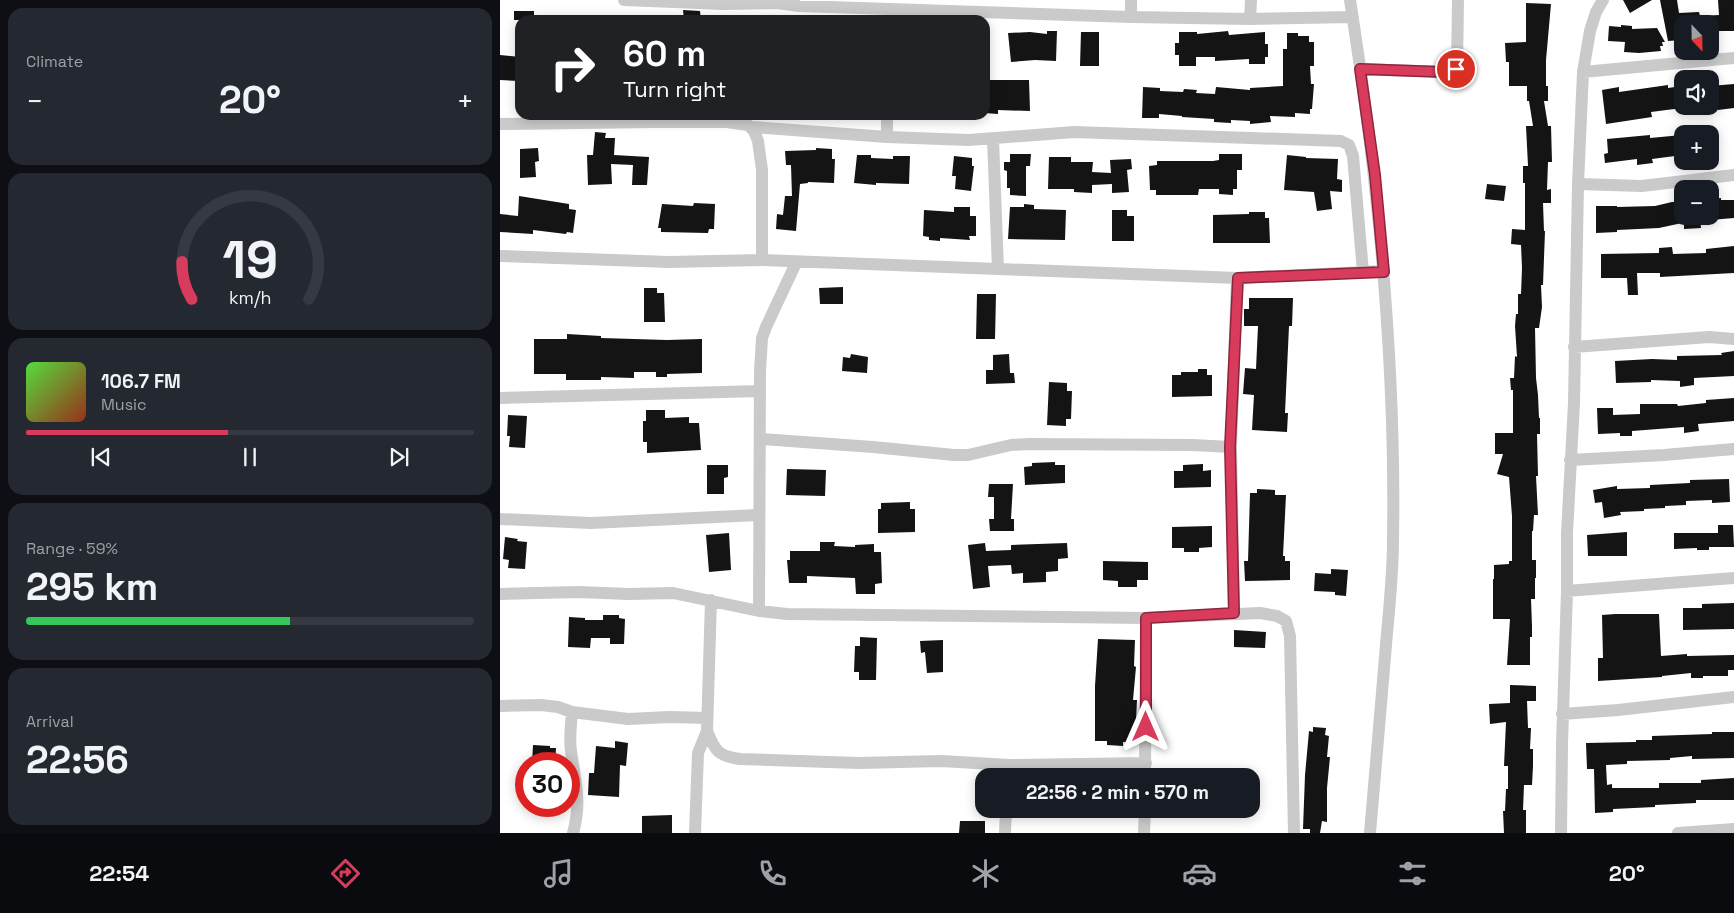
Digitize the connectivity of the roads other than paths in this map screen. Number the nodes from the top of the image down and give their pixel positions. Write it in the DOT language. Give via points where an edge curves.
graph roads {
  1 [pos="624,0"];
  2 [pos="1131,0"];
  3 [pos="1251,0"];
  4 [pos="1350,0"];
  5 [pos="1458,0"];
  6 [pos="1602,0"];
  7 [pos="799,3"];
  8 [pos="891,14"];
  9 [pos="971,15"];
  10 [pos="990,15"];
  11 [pos="1353,16"];
  12 [pos="1131,17"];
  13 [pos="1250,19"];
  14 [pos="1734,58"];
  15 [pos="1360,69"];
  16 [pos="1583,72"];
  17 [pos="887,120"];
  18 [pos="500,124"];
  19 [pos="752,128"];
  20 [pos="887,137"];
  21 [pos="993,139"];
  22 [pos="1734,175"];
  23 [pos="1578,184"];
  24 [pos="500,256"];
  25 [pos="762,260"];
  26 [pos="796,263"];
  27 [pos="998,269"];
  28 [pos="1363,272"];
  29 [pos="1384,272"];
  30 [pos="1238,278"];
  31 [pos="1734,339"];
  32 [pos="1574,347"];
  33 [pos="760,391"];
  34 [pos="500,398"];
  35 [pos="761,440"];
  36 [pos="1230,447"];
  37 [pos="1734,449"];
  38 [pos="1570,460"];
  39 [pos="758,515"];
  40 [pos="500,519"];
  41 [pos="1734,578"];
  42 [pos="1567,591"];
  43 [pos="500,594"];
  44 [pos="711,600"];
  45 [pos="759,611"];
  46 [pos="1234,613"];
  47 [pos="1146,618"];
  48 [pos="1734,697"];
  49 [pos="500,706"];
  50 [pos="572,712"];
  51 [pos="1562,714"];
  52 [pos="707,724"];
  53 [pos="989,768"];
  54 [pos="1146,768"];
  55 [pos="1006,818"];
  56 [pos="1144,818"];
  57 [pos="1734,828"];
  58 [pos="573,833"];
  59 [pos="695,833"];
  60 [pos="1005,833"];
  61 [pos="1144,833"];
  62 [pos="1294,833"];
  63 [pos="1370,833"];
  64 [pos="1561,833"];
  65 [pos="1678,833"];
  1 -- 7 [label="street"];
  2 -- 12 [label="street"];
  3 -- 13 [label="street"];
  4 -- 11 [label="street"];
  5 -- 15 [label="street" via="1458,66 1454,71"];
  6 -- 16 [label="street" via="1590,31"];
  7 -- 8 [label="street"];
  8 -- 9 [label="street"];
  10 -- 12 [label="street"];
  11 -- 13 [label="street"];
  11 -- 15 [label="street"];
  12 -- 13 [label="street"];
  14 -- 16 [label="street"];
  15 -- 29 [label="street"];
  16 -- 23 [label="street"];
  17 -- 20 [label="street"];
  18 -- 19 [label="street" via="727,122"];
  19 -- 20 [label="street"];
  19 -- 25 [label="street" via="758,141 762,170"];
  20 -- 21 [label="street"];
  21 -- 27 [label="street"];
  21 -- 28 [label="street" via="1074,132 1341,141 1349,145 1353,156"];
  22 -- 23 [label="street" via="1642,186"];
  23 -- 32 [label="street"];
  24 -- 25 [label="street" via="651,262"];
  25 -- 26 [label="street"];
  26 -- 27 [label="street"];
  26 -- 33 [label="street" via="762,338"];
  27 -- 30 [label="street"];
  28 -- 29 [label="street"];
  28 -- 30 [label="street"];
  29 -- 63 [label="street" via="1393,541"];
  30 -- 36 [label="street"];
  31 -- 32 [label="street" via="1709,337"];
  32 -- 38 [label="street"];
  33 -- 34 [label="street"];
  33 -- 35 [label="street"];
  35 -- 36 [label="street" via="954,455 1029,444"];
  35 -- 39 [label="street"];
  36 -- 46 [label="street"];
  37 -- 38 [label="street"];
  38 -- 42 [label="street"];
  39 -- 40 [label="street" via="592,523"];
  39 -- 45 [label="street"];
  41 -- 42 [label="street"];
  42 -- 51 [label="street"];
  43 -- 44 [label="street" via="673,593"];
  44 -- 45 [label="street"];
  44 -- 52 [label="street"];
  45 -- 47 [label="street"];
  46 -- 47 [label="street"];
  46 -- 62 [label="street" via="1260,613 1286,621 1290,636"];
  47 -- 54 [label="street"];
  48 -- 51 [label="street"];
  49 -- 50 [label="street" via="541,705"];
  50 -- 52 [label="street" via="628,719 669,717"];
  50 -- 58 [label="street" via="571,751 578,792 578,814"];
  51 -- 64 [label="street"];
  52 -- 53 [label="street" via="714,749 725,757 859,763 941,761"];
  52 -- 59 [label="street" via="698,753"];
  55 -- 60 [label="street"];
  56 -- 61 [label="street"];
  57 -- 65 [label="street"];
}
